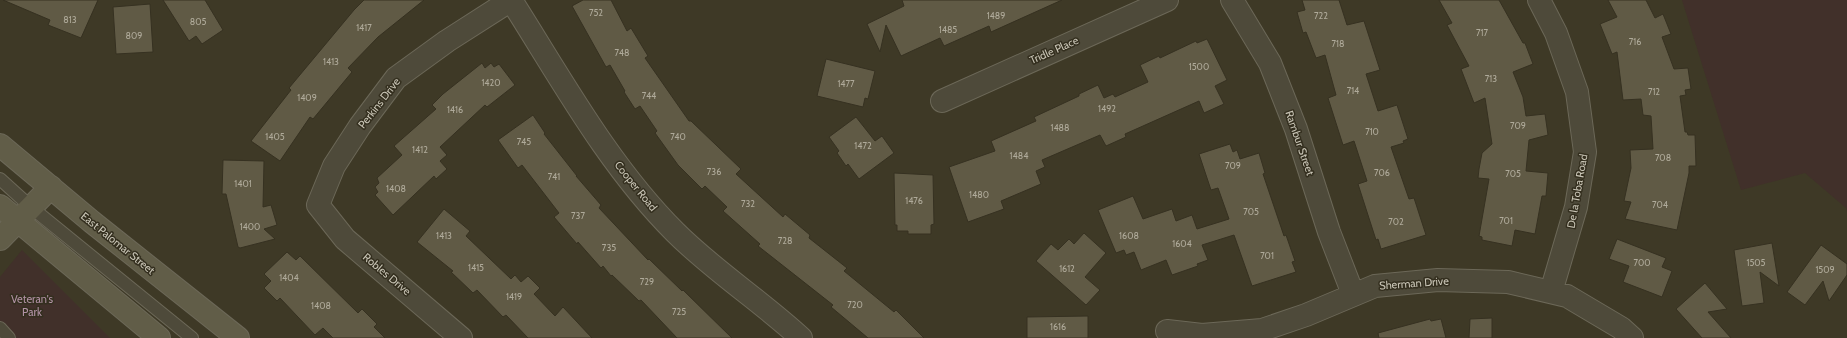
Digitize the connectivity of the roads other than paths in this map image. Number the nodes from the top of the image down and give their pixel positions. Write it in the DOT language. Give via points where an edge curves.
graph roads {
  1 [pos="511,0"];
  2 [pos="1167,0"];
  3 [pos="1232,0"];
  4 [pos="1539,0"];
  5 [pos="942,101"];
  6 [pos="0,145"];
  7 [pos="0,178"];
  8 [pos="51,187"];
  9 [pos="318,205"];
  10 [pos="0,206"];
  11 [pos="25,214"];
  12 [pos="0,238"];
  13 [pos="1551,292"];
  14 [pos="1353,294"];
  15 [pos="0,328"];
  16 [pos="1167,331"];
  17 [pos="9,338"];
  18 [pos="159,338"];
  19 [pos="192,338"];
  20 [pos="238,338"];
  21 [pos="461,338"];
  22 [pos="801,338"];
  23 [pos="1632,338"];
  1 -- 9 [label="street, Perkins Drive" via="396,78 334,166"];
  1 -- 22 [label="street, Cooper Road" via="599,139 639,193 681,238"];
  2 -- 5 [label="street, Tridle Place"];
  3 -- 14 [label="street, Rambur Street" via="1270,62"];
  4 -- 13 [label="street, De la Toba Road" via="1556,33 1577,92 1585,152 1576,207"];
  6 -- 8 [label="main road, East Palomar Street"];
  7 -- 11 [label="lane"];
  8 -- 11 [label="main road"];
  8 -- 20 [label="main road, East Palomar Street"];
  9 -- 21 [label="street, Robles Drive" via="345,239"];
  10 -- 11 [label="main road"];
  11 -- 12 [label="main road"];
  11 -- 18 [label="main road"];
  11 -- 19 [label="lane"];
  13 -- 14 [label="street, Sherman Drive" via="1508,282 1438,280 1375,286"];
  13 -- 23 [label="street, Sherman Drive" via="1572,299 1621,328"];
  14 -- 16 [label="street, Sherman Drive" via="1306,315 1262,330 1202,335"];
  15 -- 17 [label="lane"];
}
